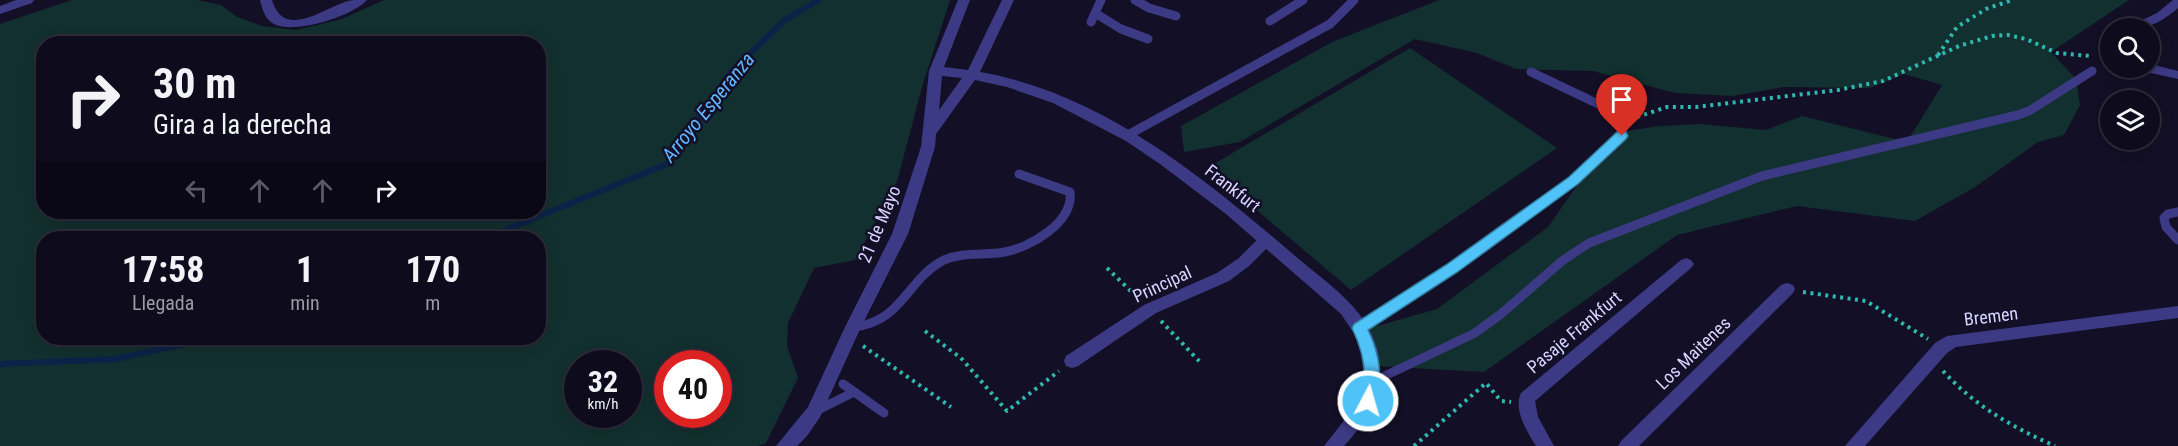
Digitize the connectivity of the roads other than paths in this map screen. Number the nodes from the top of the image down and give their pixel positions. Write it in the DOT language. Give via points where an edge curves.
graph roads {
  1 [pos="28,0"];
  2 [pos="266,0"];
  3 [pos="361,0"];
  4 [pos="964,0"];
  5 [pos="1008,0"];
  6 [pos="1101,0"];
  7 [pos="1135,0"];
  8 [pos="1303,0"];
  9 [pos="1354,0"];
  10 [pos="2178,2"];
  11 [pos="0,10"];
  12 [pos="1095,13"];
  13 [pos="1176,16"];
  14 [pos="2157,18"];
  15 [pos="1270,21"];
  16 [pos="1091,22"];
  17 [pos="1148,39"];
  18 [pos="936,71"];
  19 [pos="2092,71"];
  20 [pos="2160,71"];
  21 [pos="1531,72"];
  22 [pos="972,75"];
  23 [pos="2178,75"];
  24 [pos="930,132"];
  25 [pos="1125,136"];
  26 [pos="1019,174"];
  27 [pos="2178,212"];
  28 [pos="1266,240"];
  29 [pos="2178,240"];
  30 [pos="1686,264"];
  31 [pos="1787,289"];
  32 [pos="2178,312"];
  33 [pos="1360,328"];
  34 [pos="851,332"];
  35 [pos="1072,361"];
  36 [pos="1372,382"];
  37 [pos="843,384"];
  38 [pos="854,392"];
  39 [pos="814,412"];
  40 [pos="884,413"];
  41 [pos="1632,444"];
  42 [pos="785,446"];
  43 [pos="1333,446"];
  44 [pos="1545,446"];
  45 [pos="1854,446"];
  1 -- 11 [label="street"];
  2 -- 3 [label="street" via="275,18 306,23 338,13"];
  4 -- 18 [label="street, 21 de Mayo"];
  5 -- 22 [label="street"];
  6 -- 12 [label="lane"];
  7 -- 13 [label="lane"];
  8 -- 15 [label="lane"];
  9 -- 25 [label="lane" via="1330,24"];
  10 -- 14 [label="street"];
  12 -- 16 [label="lane"];
  12 -- 17 [label="lane"];
  18 -- 22 [label="street, Frankfurt"];
  18 -- 24 [label="street, 21 de Mayo"];
  19 -- 36 [label="lane" via="2018,115 1762,176 1589,243 1570,253 1486,325"];
  20 -- 23 [label="street"];
  21 -- 33 [label="lane" via="1613,111 1625,122 1622,136 1574,180 1451,269"];
  22 -- 24 [label="street"];
  22 -- 25 [label="street, Frankfurt" via="1040,93"];
  24 -- 34 [label="street, 21 de Mayo" via="923,167 900,234"];
  25 -- 28 [label="street, Frankfurt" via="1226,205"];
  26 -- 34 [label="lane" via="1070,192 1066,216 1018,249 943,260 883,319"];
  27 -- 29 [label="lane" via="2164,218 2166,227"];
  28 -- 33 [label="street, Frankfurt" via="1348,312"];
  28 -- 35 [label="street, Principal" via="1222,277 1150,309"];
  30 -- 44 [label="street, Pasaje Frankfurt" via="1531,393 1526,404"];
  31 -- 41 [label="street, Los Maitenes"];
  32 -- 45 [label="street, Bremen" via="1953,341 1937,353"];
  33 -- 36 [label="street, Frankfurt" via="1368,346"];
  34 -- 39 [label="street, 21 de Mayo"];
  36 -- 43 [label="street, Frankfurt" via="1359,418"];
  37 -- 38 [label="lane"];
  38 -- 39 [label="lane"];
  38 -- 40 [label="lane"];
  39 -- 42 [label="street, 21 de Mayo"];
}
